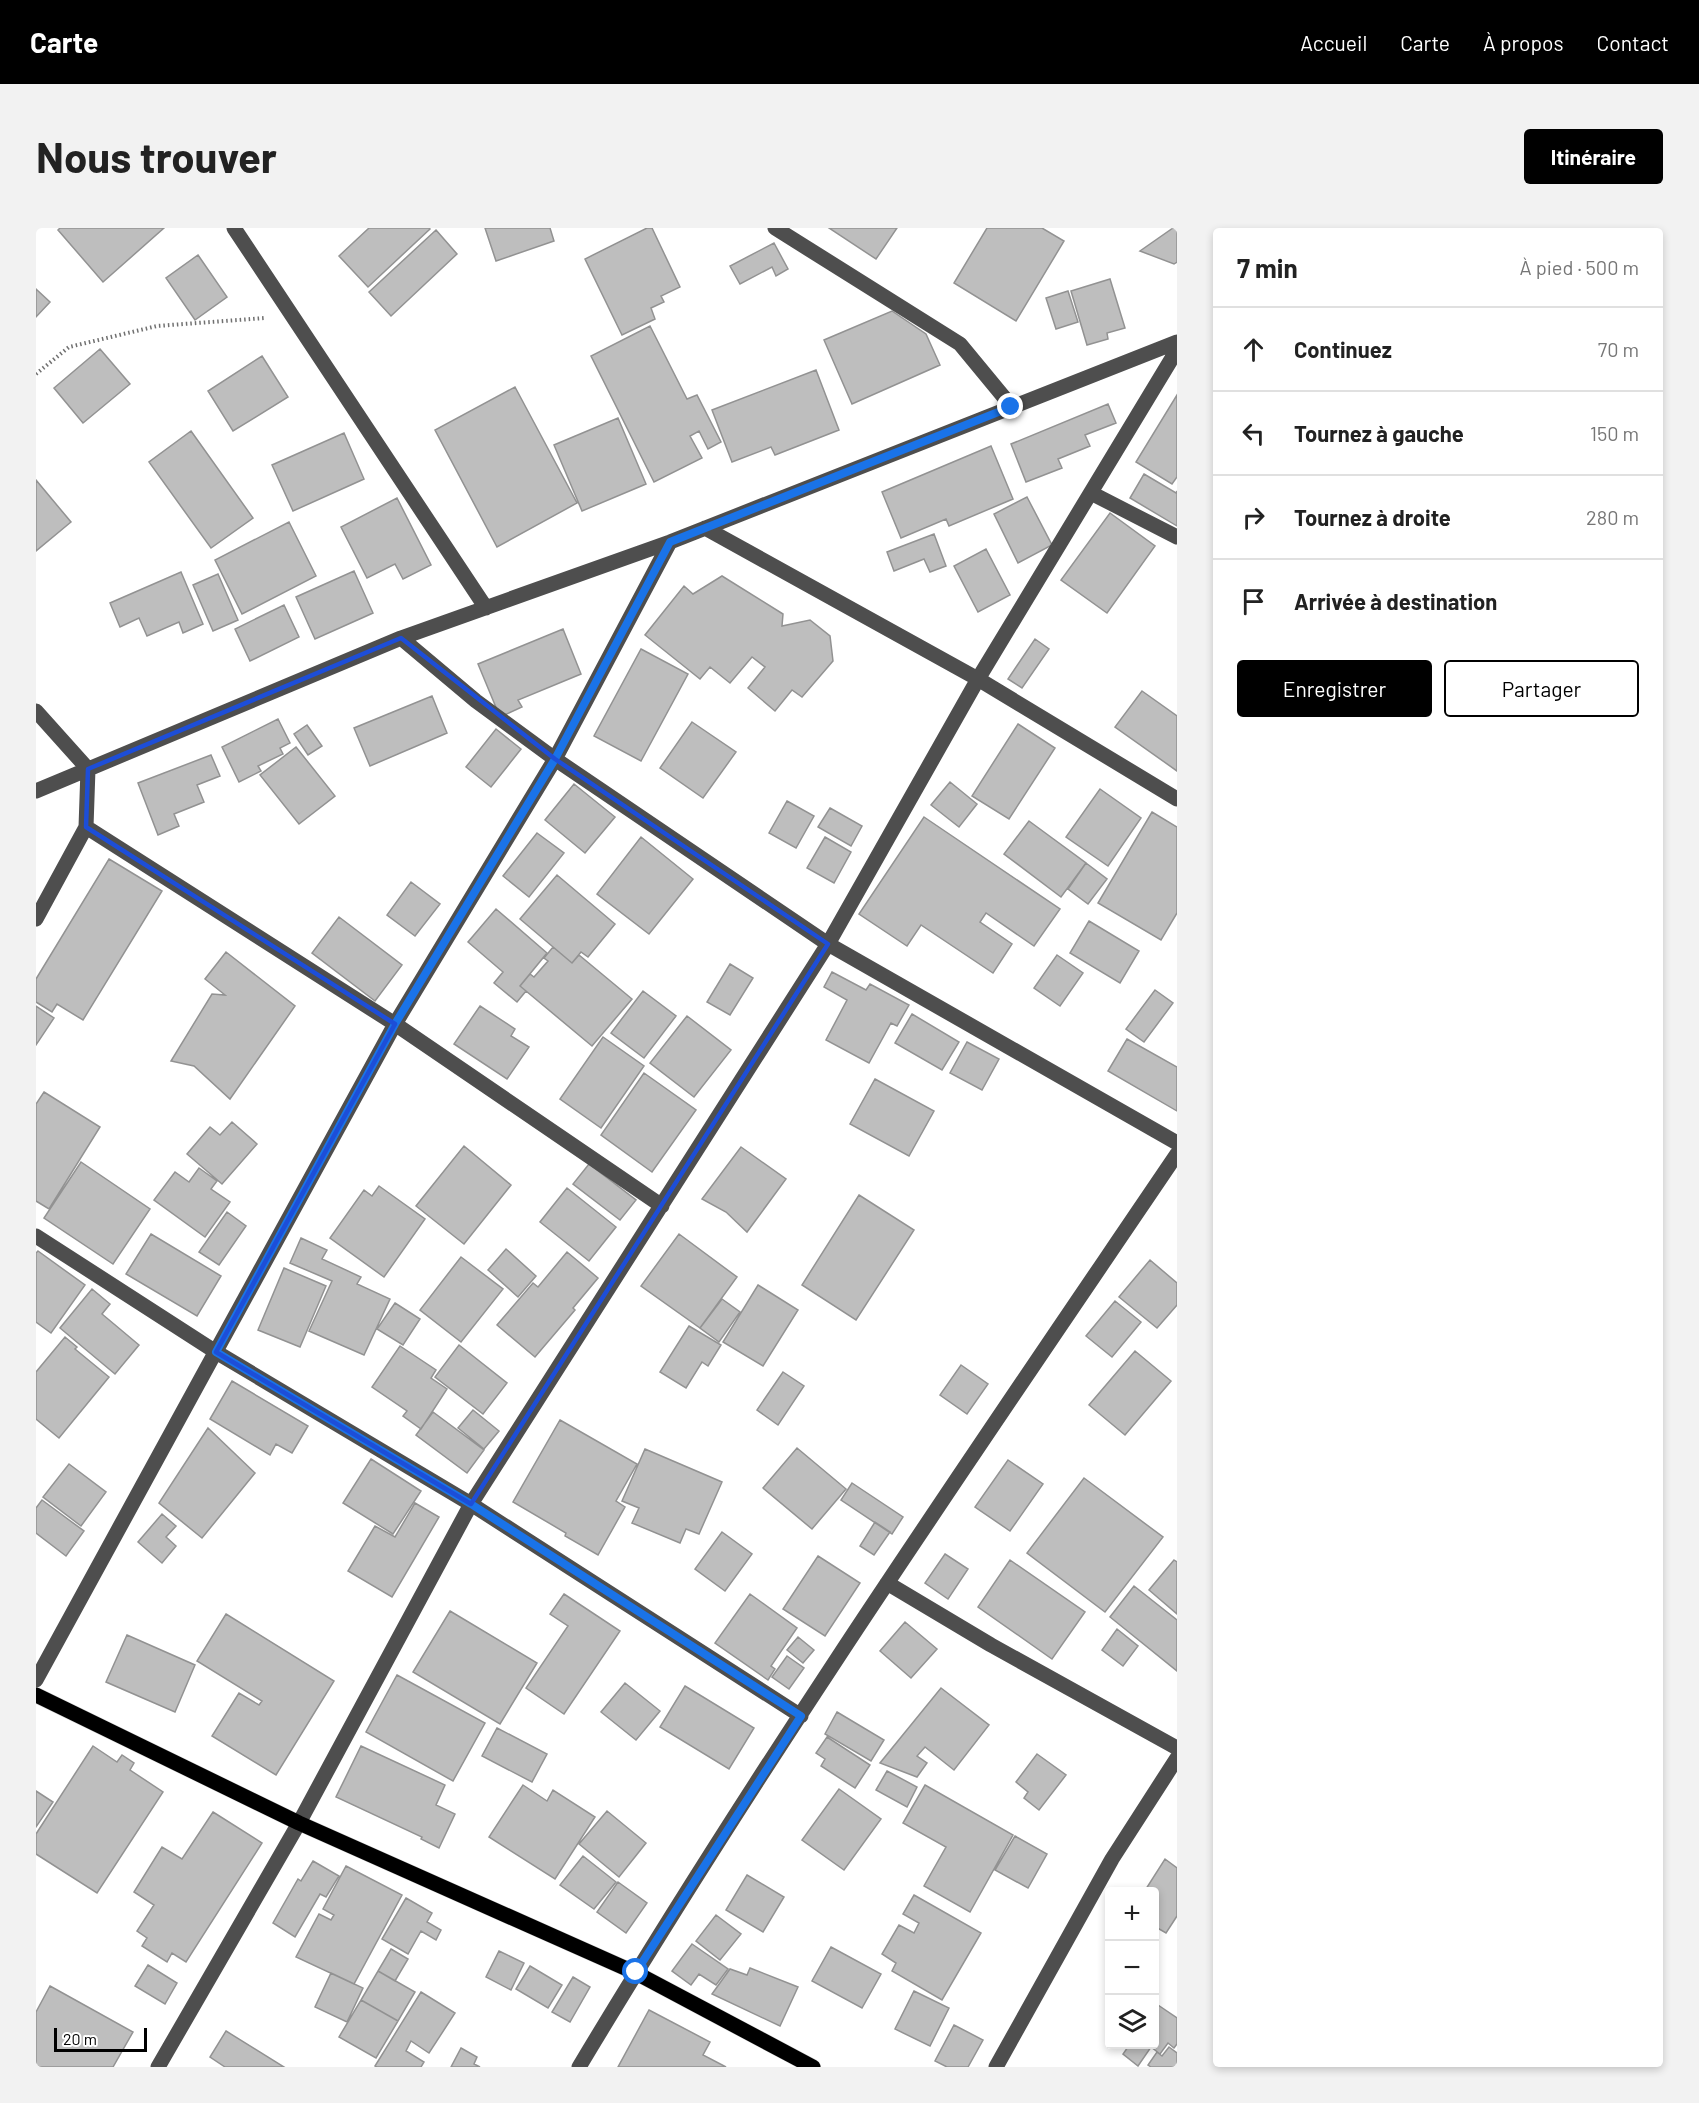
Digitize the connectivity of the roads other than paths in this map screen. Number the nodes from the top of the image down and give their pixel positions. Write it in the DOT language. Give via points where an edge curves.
graph roads {
  1 [pos="234,228"];
  2 [pos="775,228"];
  3 [pos="1177,342"];
  4 [pos="1177,350"];
  5 [pos="1011,407"];
  6 [pos="1091,493"];
  7 [pos="705,528"];
  8 [pos="1177,537"];
  9 [pos="670,542"];
  10 [pos="486,608"];
  11 [pos="401,638"];
  12 [pos="978,679"];
  13 [pos="36,711"];
  14 [pos="555,759"];
  15 [pos="88,769"];
  16 [pos="36,791"];
  17 [pos="1177,799"];
  18 [pos="86,827"];
  19 [pos="36,920"];
  20 [pos="828,944"];
  21 [pos="395,1024"];
  22 [pos="1177,1143"];
  23 [pos="1177,1154"];
  24 [pos="662,1206"];
  25 [pos="36,1236"];
  26 [pos="216,1352"];
  27 [pos="471,1504"];
  28 [pos="887,1582"];
  29 [pos="36,1680"];
  30 [pos="36,1695"];
  31 [pos="801,1716"];
  32 [pos="1177,1748"];
  33 [pos="1177,1758"];
  34 [pos="299,1823"];
  35 [pos="636,1972"];
  36 [pos="158,2067"];
  37 [pos="579,2067"];
  38 [pos="813,2067"];
  39 [pos="996,2067"];
  1 -- 10 [label="street"];
  2 -- 5 [label="street" via="960,344"];
  3 -- 5 [label="street"];
  4 -- 6 [label="street"];
  5 -- 7 [label="street"];
  6 -- 8 [label="street"];
  6 -- 12 [label="street"];
  7 -- 9 [label="street"];
  7 -- 12 [label="street"];
  9 -- 10 [label="street"];
  9 -- 14 [label="street"];
  10 -- 11 [label="street"];
  11 -- 14 [label="street"];
  11 -- 15 [label="street"];
  12 -- 17 [label="street"];
  12 -- 20 [label="street"];
  13 -- 15 [label="street"];
  14 -- 20 [label="street"];
  14 -- 21 [label="street"];
  15 -- 16 [label="street"];
  15 -- 18 [label="street"];
  18 -- 19 [label="street"];
  18 -- 21 [label="street"];
  20 -- 22 [label="street"];
  20 -- 24 [label="street"];
  21 -- 24 [label="street"];
  21 -- 26 [label="street"];
  23 -- 28 [label="street"];
  24 -- 27 [label="street"];
  25 -- 26 [label="street"];
  26 -- 27 [label="street"];
  26 -- 29 [label="street"];
  27 -- 31 [label="street"];
  27 -- 34 [label="street"];
  28 -- 31 [label="street"];
  28 -- 32 [label="street" via="991,1645"];
  30 -- 34 [label="main road"];
  31 -- 35 [label="street"];
  33 -- 39 [label="street" via="1112,1859"];
  34 -- 35 [label="main road"];
  34 -- 36 [label="street"];
  35 -- 37 [label="street"];
  35 -- 38 [label="main road"];
}
